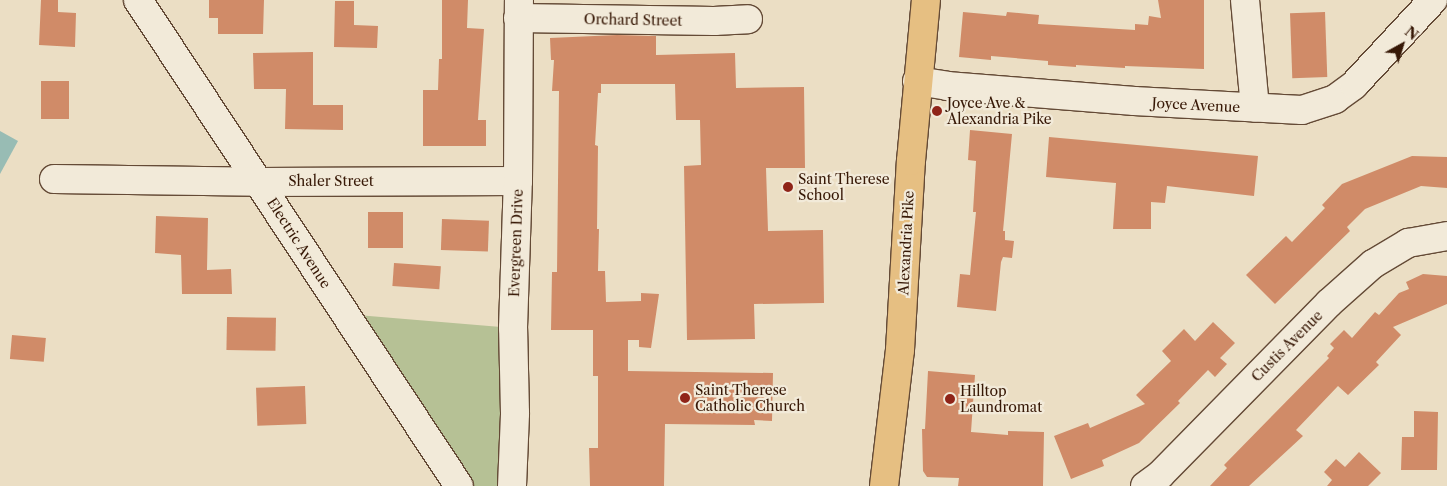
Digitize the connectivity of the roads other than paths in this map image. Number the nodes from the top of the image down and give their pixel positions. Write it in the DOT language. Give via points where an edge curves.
graph roads {
  1 [pos="138,0"];
  2 [pos="926,0"];
  3 [pos="1245,0"];
  4 [pos="1433,0"];
  5 [pos="518,9"];
  6 [pos="748,19"];
  7 [pos="917,80"];
  8 [pos="1256,108"];
  9 [pos="54,178"];
  10 [pos="518,180"];
  11 [pos="259,182"];
  12 [pos="1447,236"];
  13 [pos="459,486"];
  14 [pos="512,486"];
  15 [pos="884,486"];
  16 [pos="1145,486"];
  1 -- 11 [label="street, Electric Avenue"];
  2 -- 7 [label="main road, Alexandria Pike"];
  3 -- 8 [label="street"];
  4 -- 8 [label="street, Joyce Avenue" via="1367,72 1336,99 1302,110"];
  5 -- 6 [label="street, Orchard Street" via="714,21"];
  5 -- 10 [label="street, Evergreen Drive"];
  7 -- 8 [label="street, Joyce Avenue" via="946,86"];
  7 -- 15 [label="main road, Alexandria Pike" via="900,350"];
  9 -- 11 [label="street, Shaler Street"];
  10 -- 11 [label="street, Shaler Street"];
  10 -- 14 [label="street, Evergreen Drive" via="512,328 515,413"];
  11 -- 13 [label="street, Electric Avenue"];
  12 -- 16 [label="street, Custis Avenue" via="1408,243 1373,264 1329,303 1160,475"];
}
